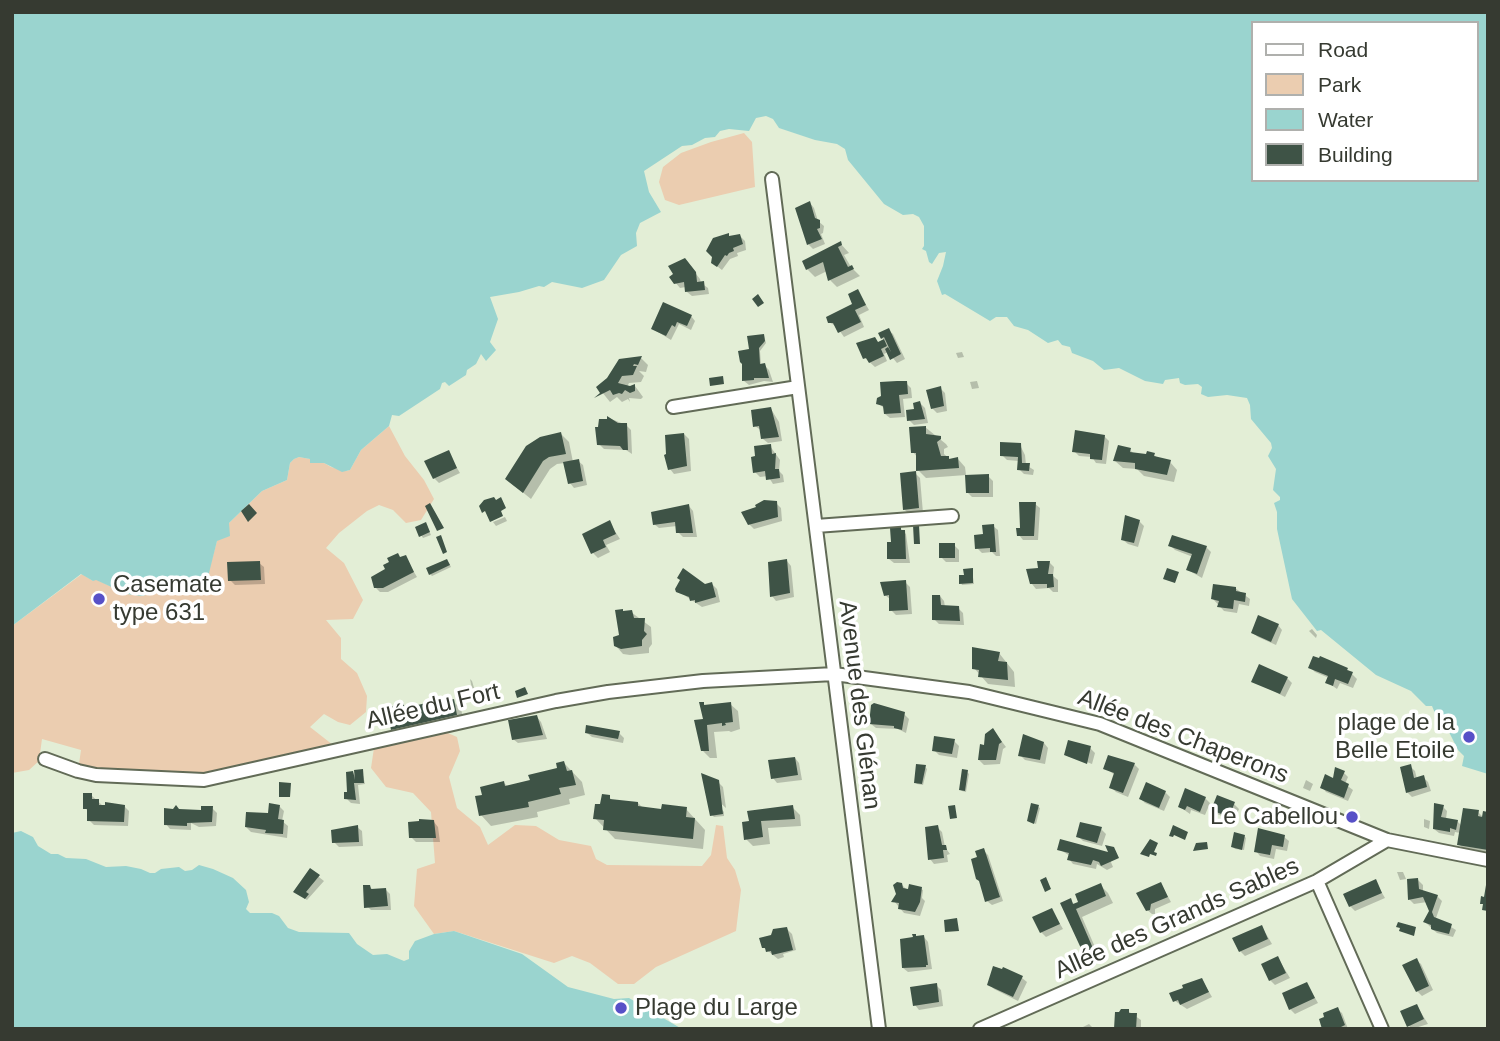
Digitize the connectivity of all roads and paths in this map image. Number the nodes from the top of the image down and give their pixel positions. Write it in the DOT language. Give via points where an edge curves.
graph roads {
  1 [pos="772,179"];
  2 [pos="798,387"];
  3 [pos="673,407"];
  4 [pos="952,516"];
  5 [pos="816,526"];
  6 [pos="834,674"];
  7 [pos="45,759"];
  8 [pos="1387,840"];
  9 [pos="1488,860"];
  10 [pos="1317,881"];
  11 [pos="879,1029"];
  12 [pos="980,1029"];
  13 [pos="1382,1029"];
  1 -- 2 [label="street, Avenue des Glénan"];
  2 -- 3 [label="street"];
  2 -- 5 [label="street, Avenue des Glénan"];
  4 -- 5 [label="street"];
  5 -- 6 [label="street, Avenue des Glénan"];
  6 -- 7 [label="street, Allée du Fort" via="608,692 204,780 96,775"];
  6 -- 8 [label="street, Allée des Chaperons" via="969,692 1100,724"];
  6 -- 11 [label="street, Avenue des Glénan"];
  8 -- 9 [label="street, Allée des Chaperons"];
  8 -- 10 [label="street, Allée des Grands Sables"];
  10 -- 12 [label="street, Allée des Grands Sables"];
  10 -- 13 [label="street"];
}
